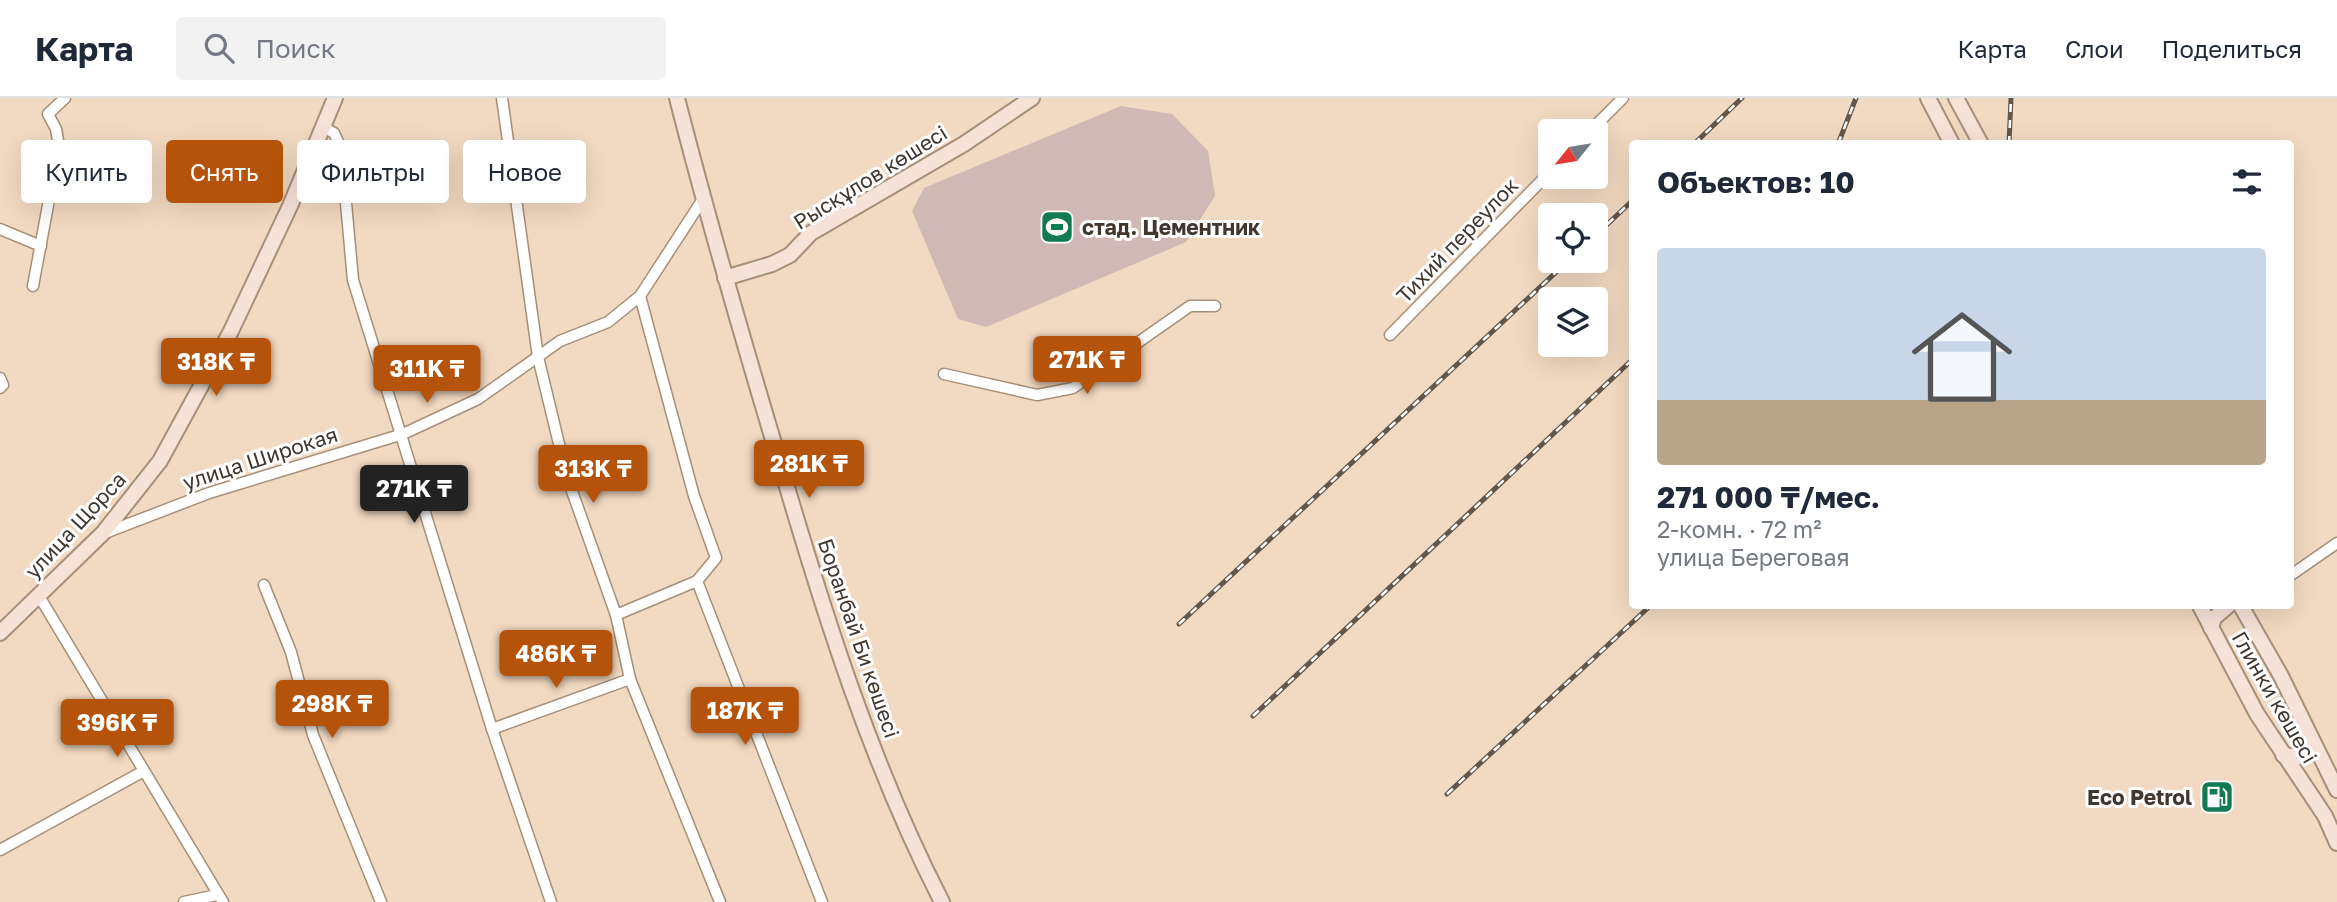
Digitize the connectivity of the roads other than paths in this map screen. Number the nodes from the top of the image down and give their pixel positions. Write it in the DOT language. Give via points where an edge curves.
graph roads {
  1 [pos="65,98"];
  2 [pos="335,98"];
  3 [pos="502,98"];
  4 [pos="677,98"];
  5 [pos="1031,98"];
  6 [pos="1623,98"];
  7 [pos="1928,98"];
  8 [pos="1956,98"];
  9 [pos="1602,119"];
  10 [pos="324,128"];
  11 [pos="1950,140"];
  12 [pos="1979,140"];
  13 [pos="1538,184"];
  14 [pos="703,199"];
  15 [pos="0,229"];
  16 [pos="41,246"];
  17 [pos="725,278"];
  18 [pos="33,286"];
  19 [pos="640,296"];
  20 [pos="1215,306"];
  21 [pos="1390,335"];
  22 [pos="538,356"];
  23 [pos="944,374"];
  24 [pos="402,433"];
  25 [pos="103,533"];
  26 [pos="2337,543"];
  27 [pos="2294,573"];
  28 [pos="697,581"];
  29 [pos="264,586"];
  30 [pos="39,596"];
  31 [pos="2202,609"];
  32 [pos="2224,609"];
  33 [pos="2243,609"];
  34 [pos="615,615"];
  35 [pos="2211,628"];
  36 [pos="0,633"];
  37 [pos="631,679"];
  38 [pos="492,729"];
  39 [pos="2314,746"];
  40 [pos="2283,755"];
  41 [pos="142,772"];
  42 [pos="2337,790"];
  43 [pos="2337,844"];
  44 [pos="0,850"];
  45 [pos="220,898"];
  46 [pos="184,902"];
  47 [pos="381,902"];
  48 [pos="551,902"];
  49 [pos="720,902"];
  50 [pos="822,902"];
  51 [pos="942,902"];
  1 -- 16 [label="street" via="48,114 59,146"];
  2 -- 10 [label="main road, улица Щорса"];
  3 -- 22 [label="street"];
  4 -- 14 [label="main road, Боранбай Би көшесі"];
  5 -- 17 [label="main road, Рысқұлов көшесі" via="964,144 811,233 790,255"];
  6 -- 9 [label="street"];
  7 -- 11 [label="main road"];
  8 -- 12 [label="main road"];
  10 -- 24 [label="street" via="334,133 341,148 353,280"];
  10 -- 25 [label="main road, улица Щорса" via="231,331 178,432"];
  13 -- 21 [label="street, Тихий переулок"];
  14 -- 17 [label="main road, Боранбай Би көшесі"];
  14 -- 19 [label="street, улица Широкая"];
  15 -- 16 [label="street"];
  16 -- 18 [label="street"];
  17 -- 51 [label="main road, Боранбай Би көшесі" via="820,599 908,835"];
  19 -- 22 [label="street, улица Широкая" via="608,322 560,341"];
  19 -- 28 [label="street" via="694,496 716,558"];
  20 -- 23 [label="street" via="1190,306 1073,388 1037,395"];
  22 -- 24 [label="street, улица Широкая" via="478,399"];
  22 -- 34 [label="street" via="567,477"];
  24 -- 25 [label="street, улица Широкая" via="209,493"];
  24 -- 38 [label="street"];
  25 -- 30 [label="main road, улица Щорса"];
  26 -- 27 [label="street"];
  28 -- 34 [label="street"];
  28 -- 50 [label="street"];
  29 -- 47 [label="street" via="291,652 313,735"];
  30 -- 36 [label="main road, улица Щорса"];
  30 -- 41 [label="street"];
  31 -- 35 [label="main road, Глинки көшесі"];
  32 -- 35 [label="main road"];
  33 -- 39 [label="main road, Глинки көшесі"];
  34 -- 37 [label="street"];
  35 -- 40 [label="main road, Глинки көшесі"];
  37 -- 38 [label="street"];
  37 -- 49 [label="street"];
  38 -- 48 [label="street"];
  39 -- 40 [label="main road" via="2298,757"];
  39 -- 42 [label="main road, Глинки көшесі"];
  40 -- 43 [label="main road, Глинки көшесі" via="2325,816"];
  41 -- 44 [label="street"];
  41 -- 45 [label="street"];
  45 -- 46 [label="street"];
}
